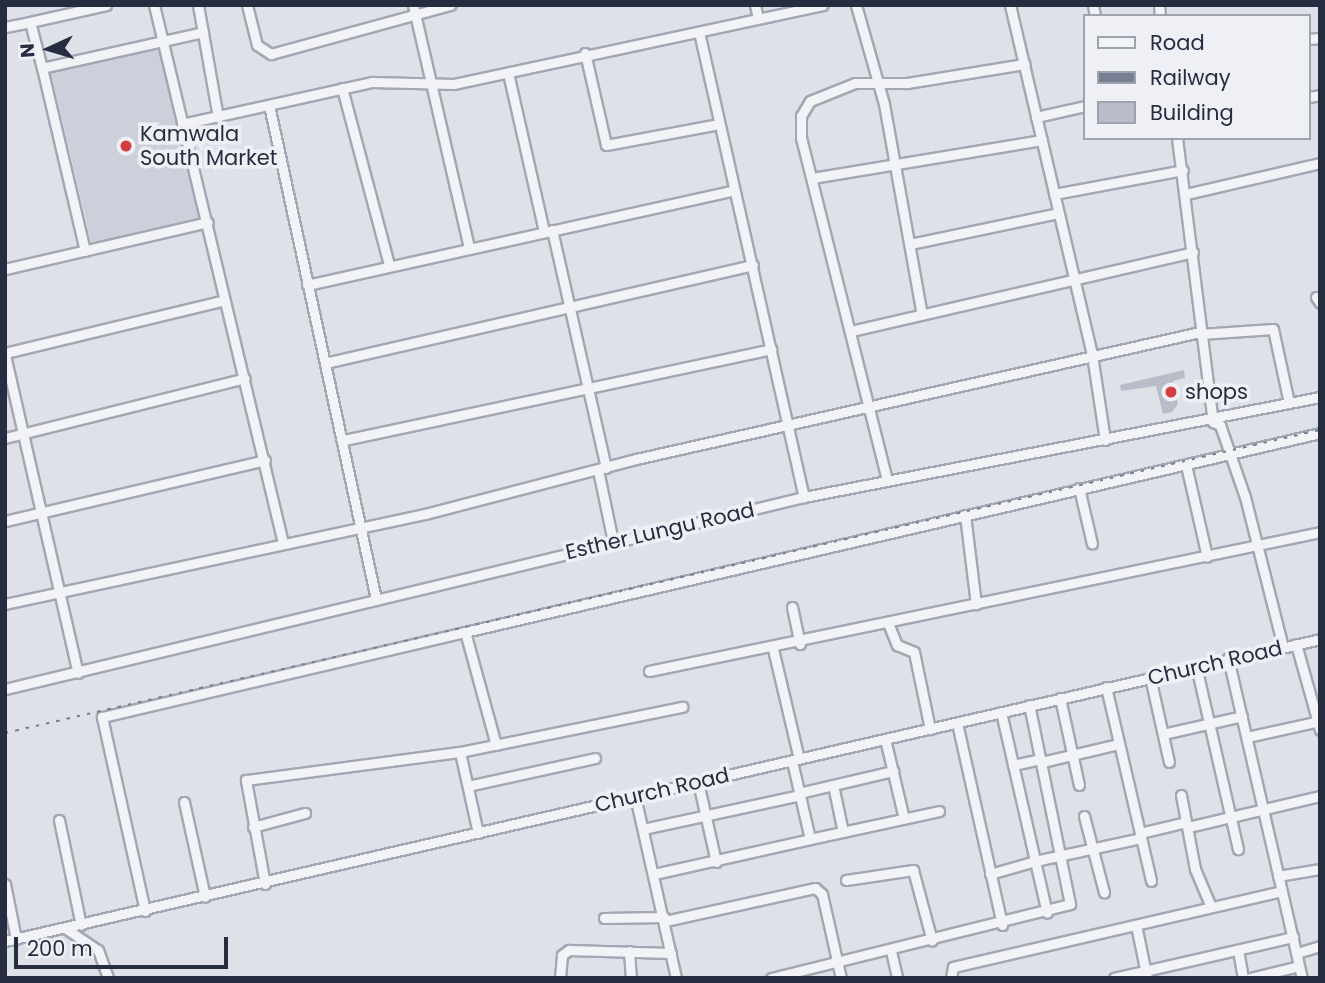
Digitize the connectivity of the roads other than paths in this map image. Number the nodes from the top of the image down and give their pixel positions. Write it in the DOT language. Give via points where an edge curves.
graph roads {
  1 [pos="106,5"];
  2 [pos="154,5"];
  3 [pos="198,5"];
  4 [pos="247,5"];
  5 [pos="414,5"];
  6 [pos="450,5"];
  7 [pos="755,5"];
  8 [pos="823,5"];
  9 [pos="856,5"];
  10 [pos="1010,5"];
  11 [pos="417,17"];
  12 [pos="758,18"];
  13 [pos="30,22"];
  14 [pos="5,27"];
  15 [pos="203,32"];
  16 [pos="699,32"];
  17 [pos="162,43"];
  18 [pos="585,53"];
  19 [pos="1024,64"];
  20 [pos="42,68"];
  21 [pos="508,73"];
  22 [pos="877,80"];
  23 [pos="428,84"];
  24 [pos="342,88"];
  25 [pos="269,105"];
  26 [pos="1084,106"];
  27 [pos="218,117"];
  28 [pos="1036,117"];
  29 [pos="182,124"];
  30 [pos="719,124"];
  31 [pos="1042,140"];
  32 [pos="1177,140"];
  33 [pos="1320,163"];
  34 [pos="895,164"];
  35 [pos="1183,170"];
  36 [pos="812,178"];
  37 [pos="734,190"];
  38 [pos="1054,194"];
  39 [pos="1186,194"];
  40 [pos="1058,213"];
  41 [pos="208,222"];
  42 [pos="548,231"];
  43 [pos="911,244"];
  44 [pos="469,248"];
  45 [pos="85,251"];
  46 [pos="1193,252"];
  47 [pos="389,265"];
  48 [pos="753,265"];
  49 [pos="5,269"];
  50 [pos="1075,277"];
  51 [pos="307,285"];
  52 [pos="225,300"];
  53 [pos="569,305"];
  54 [pos="922,315"];
  55 [pos="851,331"];
  56 [pos="1200,333"];
  57 [pos="771,349"];
  58 [pos="5,354"];
  59 [pos="1092,355"];
  60 [pos="325,363"];
  61 [pos="245,378"];
  62 [pos="589,388"];
  63 [pos="1320,397"];
  64 [pos="1289,403"];
  65 [pos="870,409"];
  66 [pos="1213,422"];
  67 [pos="788,428"];
  68 [pos="1320,433"];
  69 [pos="25,434"];
  70 [pos="5,438"];
  71 [pos="344,440"];
  72 [pos="1105,440"];
  73 [pos="1229,454"];
  74 [pos="265,460"];
  75 [pos="1186,465"];
  76 [pos="602,469"];
  77 [pos="887,480"];
  78 [pos="1079,488"];
  79 [pos="804,497"];
  80 [pos="40,513"];
  81 [pos="965,515"];
  82 [pos="5,521"];
  83 [pos="359,526"];
  84 [pos="1320,532"];
  85 [pos="613,542"];
  86 [pos="283,543"];
  87 [pos="1092,544"];
  88 [pos="1258,547"];
  89 [pos="1207,557"];
  90 [pos="58,592"];
  91 [pos="376,599"];
  92 [pos="5,604"];
  93 [pos="976,604"];
  94 [pos="792,607"];
  95 [pos="888,623"];
  96 [pos="465,632"];
  97 [pos="1320,639"];
  98 [pos="800,644"];
  99 [pos="1296,645"];
  100 [pos="1283,647"];
  101 [pos="773,649"];
  102 [pos="1228,658"];
  103 [pos="1196,666"];
  104 [pos="649,671"];
  105 [pos="78,673"];
  106 [pos="1150,677"];
  107 [pos="1106,687"];
  108 [pos="5,689"];
  109 [pos="1060,698"];
  110 [pos="1029,705"];
  111 [pos="682,707"];
  112 [pos="1001,712"];
  113 [pos="1242,716"];
  114 [pos="957,723"];
  115 [pos="1210,723"];
  116 [pos="1319,724"];
  117 [pos="930,729"];
  118 [pos="1163,734"];
  119 [pos="1247,737"];
  120 [pos="885,738"];
  121 [pos="1119,744"];
  122 [pos="496,745"];
  123 [pos="460,752"];
  124 [pos="1073,755"];
  125 [pos="595,758"];
  126 [pos="795,760"];
  127 [pos="1042,761"];
  128 [pos="1169,762"];
  129 [pos="1013,765"];
  130 [pos="893,771"];
  131 [pos="698,782"];
  132 [pos="833,785"];
  133 [pos="1079,785"];
  134 [pos="468,786"];
  135 [pos="800,794"];
  136 [pos="1181,795"];
  137 [pos="635,796"];
  138 [pos="1320,796"];
  139 [pos="184,802"];
  140 [pos="1264,810"];
  141 [pos="939,811"];
  142 [pos="306,813"];
  143 [pos="704,816"];
  144 [pos="1084,816"];
  145 [pos="1232,817"];
  146 [pos="904,819"];
  147 [pos="59,820"];
  148 [pos="1187,825"];
  149 [pos="253,827"];
  150 [pos="643,829"];
  151 [pos="843,831"];
  152 [pos="478,833"];
  153 [pos="1140,835"];
  154 [pos="810,839"];
  155 [pos="1093,848"];
  156 [pos="1238,849"];
  157 [pos="1064,854"];
  158 [pos="1035,861"];
  159 [pos="716,862"];
  160 [pos="1320,869"];
  161 [pos="654,874"];
  162 [pos="990,874"];
  163 [pos="1278,876"];
  164 [pos="846,880"];
  165 [pos="1151,881"];
  166 [pos="5,884"];
  167 [pos="265,884"];
  168 [pos="1282,891"];
  169 [pos="1104,892"];
  170 [pos="205,897"];
  171 [pos="1211,907"];
  172 [pos="145,911"];
  173 [pos="1047,913"];
  174 [pos="604,918"];
  175 [pos="664,919"];
  176 [pos="81,925"];
  177 [pos="1002,925"];
  178 [pos="1136,925"];
  179 [pos="65,928"];
  180 [pos="1293,937"];
  181 [pos="16,939"];
  182 [pos="5,941"];
  183 [pos="932,942"];
  184 [pos="1320,946"];
  185 [pos="1238,950"];
  186 [pos="629,951"];
  187 [pos="891,951"];
  188 [pos="671,953"];
  189 [pos="1297,953"];
  190 [pos="838,963"];
  191 [pos="1299,966"];
  192 [pos="1146,974"];
  193 [pos="108,978"];
  194 [pos="559,978"];
  195 [pos="631,978"];
  196 [pos="676,978"];
  197 [pos="771,978"];
  198 [pos="841,978"];
  199 [pos="897,978"];
  200 [pos="951,978"];
  201 [pos="1114,978"];
  202 [pos="1243,978"];
  203 [pos="1250,978"];
  204 [pos="1302,978"];
  1 -- 13 [label="street"];
  2 -- 17 [label="street"];
  3 -- 15 [label="street"];
  4 -- 11 [label="street" via="257,45 271,54"];
  5 -- 11 [label="street"];
  6 -- 11 [label="street"];
  7 -- 12 [label="street"];
  8 -- 12 [label="street"];
  9 -- 22 [label="street"];
  10 -- 19 [label="street"];
  11 -- 23 [label="street"];
  12 -- 16 [label="street"];
  13 -- 14 [label="street"];
  13 -- 20 [label="street"];
  15 -- 17 [label="street"];
  15 -- 27 [label="street"];
  16 -- 18 [label="street"];
  16 -- 30 [label="street"];
  17 -- 20 [label="street"];
  17 -- 29 [label="street"];
  18 -- 21 [label="street"];
  18 -- 30 [label="street" via="606,145"];
  19 -- 22 [label="street" via="908,83"];
  19 -- 28 [label="street"];
  20 -- 45 [label="street"];
  21 -- 23 [label="street"];
  21 -- 42 [label="street"];
  22 -- 34 [label="street"];
  22 -- 36 [label="street" via="826,92 805,107 800,138"];
  23 -- 24 [label="street" via="372,82"];
  23 -- 44 [label="street"];
  24 -- 25 [label="street"];
  24 -- 47 [label="street"];
  25 -- 27 [label="street"];
  25 -- 51 [label="street"];
  26 -- 28 [label="street"];
  27 -- 29 [label="street"];
  28 -- 31 [label="street"];
  29 -- 41 [label="street"];
  30 -- 37 [label="street"];
  31 -- 34 [label="street"];
  31 -- 38 [label="street"];
  32 -- 35 [label="street"];
  33 -- 39 [label="street"];
  34 -- 36 [label="street"];
  34 -- 43 [label="street"];
  35 -- 38 [label="street"];
  35 -- 39 [label="street"];
  36 -- 55 [label="street"];
  37 -- 42 [label="street"];
  37 -- 48 [label="street"];
  38 -- 40 [label="street"];
  39 -- 46 [label="street"];
  40 -- 43 [label="street"];
  40 -- 50 [label="street"];
  41 -- 45 [label="street"];
  41 -- 52 [label="street"];
  42 -- 44 [label="street"];
  42 -- 53 [label="street"];
  43 -- 54 [label="street"];
  44 -- 47 [label="street"];
  45 -- 49 [label="street"];
  46 -- 50 [label="street"];
  46 -- 56 [label="street"];
  47 -- 51 [label="street"];
  48 -- 53 [label="street"];
  48 -- 57 [label="street"];
  50 -- 54 [label="street"];
  50 -- 59 [label="street"];
  51 -- 60 [label="street"];
  52 -- 58 [label="street"];
  52 -- 61 [label="street"];
  53 -- 60 [label="street"];
  53 -- 62 [label="street"];
  54 -- 55 [label="street"];
  55 -- 65 [label="street"];
  56 -- 59 [label="street"];
  56 -- 64 [label="street" via="1273,329"];
  56 -- 66 [label="street"];
  57 -- 62 [label="street"];
  57 -- 67 [label="street"];
  58 -- 69 [label="street"];
  59 -- 65 [label="street"];
  59 -- 72 [label="street"];
  60 -- 71 [label="street"];
  61 -- 69 [label="street"];
  61 -- 74 [label="street"];
  62 -- 71 [label="street"];
  62 -- 76 [label="street"];
  63 -- 64 [label="street, Esther Lungu Road"];
  64 -- 66 [label="street, Esther Lungu Road"];
  65 -- 67 [label="street"];
  65 -- 77 [label="street"];
  66 -- 72 [label="street, Esther Lungu Road"];
  66 -- 73 [label="street"];
  67 -- 76 [label="street"];
  67 -- 79 [label="street"];
  68 -- 73 [label="street"];
  69 -- 70 [label="street"];
  69 -- 80 [label="street"];
  71 -- 83 [label="street"];
  72 -- 77 [label="street, Esther Lungu Road"];
  73 -- 75 [label="street"];
  73 -- 88 [label="street"];
  74 -- 80 [label="street"];
  74 -- 86 [label="street"];
  75 -- 78 [label="street"];
  75 -- 89 [label="street"];
  76 -- 83 [label="street"];
  76 -- 85 [label="street"];
  77 -- 79 [label="street, Esther Lungu Road"];
  78 -- 81 [label="street"];
  78 -- 87 [label="street"];
  79 -- 85 [label="street, Esther Lungu Road"];
  80 -- 82 [label="street"];
  80 -- 90 [label="street"];
  81 -- 93 [label="street"];
  81 -- 96 [label="street"];
  83 -- 86 [label="street"];
  83 -- 91 [label="street"];
  84 -- 88 [label="street"];
  85 -- 91 [label="street, Esther Lungu Road"];
  86 -- 90 [label="street"];
  88 -- 89 [label="street"];
  88 -- 100 [label="street"];
  89 -- 93 [label="street"];
  90 -- 92 [label="street"];
  90 -- 105 [label="street"];
  91 -- 105 [label="street, Esther Lungu Road"];
  93 -- 95 [label="street"];
  94 -- 98 [label="street"];
  95 -- 98 [label="street"];
  95 -- 117 [label="street" via="897,645 914,652"];
  96 -- 122 [label="street"];
  96 -- 172 [label="street" via="102,717"];
  97 -- 99 [label="street, Church Road"];
  98 -- 101 [label="street"];
  99 -- 100 [label="street, Church Road"];
  99 -- 116 [label="street"];
  100 -- 102 [label="street, Church Road"];
  101 -- 104 [label="street"];
  101 -- 126 [label="street"];
  102 -- 103 [label="street, Church Road"];
  102 -- 113 [label="street"];
  103 -- 106 [label="street, Church Road"];
  103 -- 115 [label="street"];
  105 -- 108 [label="street, Esther Lungu Road"];
  106 -- 107 [label="street, Church Road"];
  106 -- 118 [label="street"];
  107 -- 109 [label="street, Church Road"];
  107 -- 121 [label="street"];
  109 -- 110 [label="street, Church Road"];
  109 -- 124 [label="street"];
  110 -- 112 [label="street, Church Road"];
  110 -- 127 [label="street"];
  111 -- 122 [label="street"];
  112 -- 114 [label="street, Church Road"];
  112 -- 129 [label="street"];
  113 -- 115 [label="street"];
  113 -- 119 [label="street"];
  114 -- 117 [label="street, Church Road"];
  114 -- 162 [label="street"];
  115 -- 118 [label="street"];
  115 -- 145 [label="street"];
  116 -- 119 [label="street"];
  117 -- 120 [label="street, Church Road"];
  118 -- 128 [label="street"];
  119 -- 140 [label="street"];
  120 -- 126 [label="street, Church Road"];
  120 -- 130 [label="street"];
  121 -- 124 [label="street"];
  121 -- 153 [label="street"];
  122 -- 123 [label="street"];
  123 -- 134 [label="street"];
  123 -- 149 [label="street" via="246,780"];
  124 -- 127 [label="street"];
  124 -- 133 [label="street"];
  125 -- 134 [label="street"];
  126 -- 131 [label="street, Church Road"];
  126 -- 135 [label="street"];
  127 -- 129 [label="street"];
  127 -- 157 [label="street"];
  129 -- 158 [label="street"];
  130 -- 132 [label="street"];
  130 -- 146 [label="street"];
  131 -- 137 [label="street, Church Road"];
  131 -- 143 [label="street"];
  132 -- 135 [label="street"];
  132 -- 151 [label="street"];
  134 -- 152 [label="street"];
  135 -- 143 [label="street"];
  135 -- 154 [label="street"];
  136 -- 148 [label="street"];
  137 -- 150 [label="street"];
  137 -- 152 [label="street, Church Road"];
  138 -- 140 [label="street"];
  139 -- 170 [label="street"];
  140 -- 145 [label="street"];
  140 -- 163 [label="street"];
  141 -- 146 [label="street"];
  142 -- 149 [label="street"];
  143 -- 150 [label="street"];
  143 -- 159 [label="street"];
  144 -- 155 [label="street"];
  145 -- 148 [label="street"];
  145 -- 156 [label="street"];
  146 -- 151 [label="street"];
  147 -- 176 [label="street"];
  148 -- 153 [label="street"];
  148 -- 171 [label="street"];
  149 -- 167 [label="street"];
  150 -- 161 [label="street"];
  151 -- 154 [label="street"];
  152 -- 167 [label="street, Church Road"];
  153 -- 155 [label="street"];
  153 -- 165 [label="street"];
  154 -- 159 [label="street"];
  155 -- 157 [label="street"];
  155 -- 169 [label="street"];
  157 -- 158 [label="street"];
  157 -- 173 [label="street" via="1070,904"];
  158 -- 162 [label="street"];
  158 -- 173 [label="street"];
  159 -- 161 [label="street"];
  160 -- 163 [label="street"];
  161 -- 175 [label="street"];
  162 -- 177 [label="street"];
  163 -- 168 [label="street"];
  164 -- 183 [label="street" via="913,870"];
  166 -- 181 [label="street"];
  167 -- 170 [label="street, Church Road"];
  168 -- 171 [label="street"];
  168 -- 180 [label="street"];
  170 -- 172 [label="street, Church Road"];
  171 -- 178 [label="street"];
  172 -- 176 [label="street, Church Road"];
  173 -- 177 [label="street"];
  174 -- 175 [label="street"];
  175 -- 188 [label="street"];
  175 -- 190 [label="street" via="815,888 822,894"];
  176 -- 179 [label="street, Church Road"];
  177 -- 183 [label="street"];
  178 -- 192 [label="street"];
  178 -- 200 [label="street" via="953,967"];
  179 -- 181 [label="street, Church Road"];
  179 -- 193 [label="street" via="98,950"];
  180 -- 185 [label="street"];
  180 -- 189 [label="street"];
  181 -- 182 [label="street, Church Road"];
  183 -- 187 [label="street"];
  184 -- 189 [label="street"];
  185 -- 192 [label="street"];
  185 -- 202 [label="street"];
  186 -- 188 [label="street"];
  186 -- 194 [label="street" via="564,951"];
  186 -- 195 [label="street"];
  187 -- 190 [label="street"];
  187 -- 199 [label="street"];
  188 -- 196 [label="street"];
  189 -- 191 [label="street"];
  190 -- 197 [label="street"];
  190 -- 198 [label="street"];
  191 -- 203 [label="street"];
  191 -- 204 [label="street"];
  192 -- 201 [label="street"];
}
